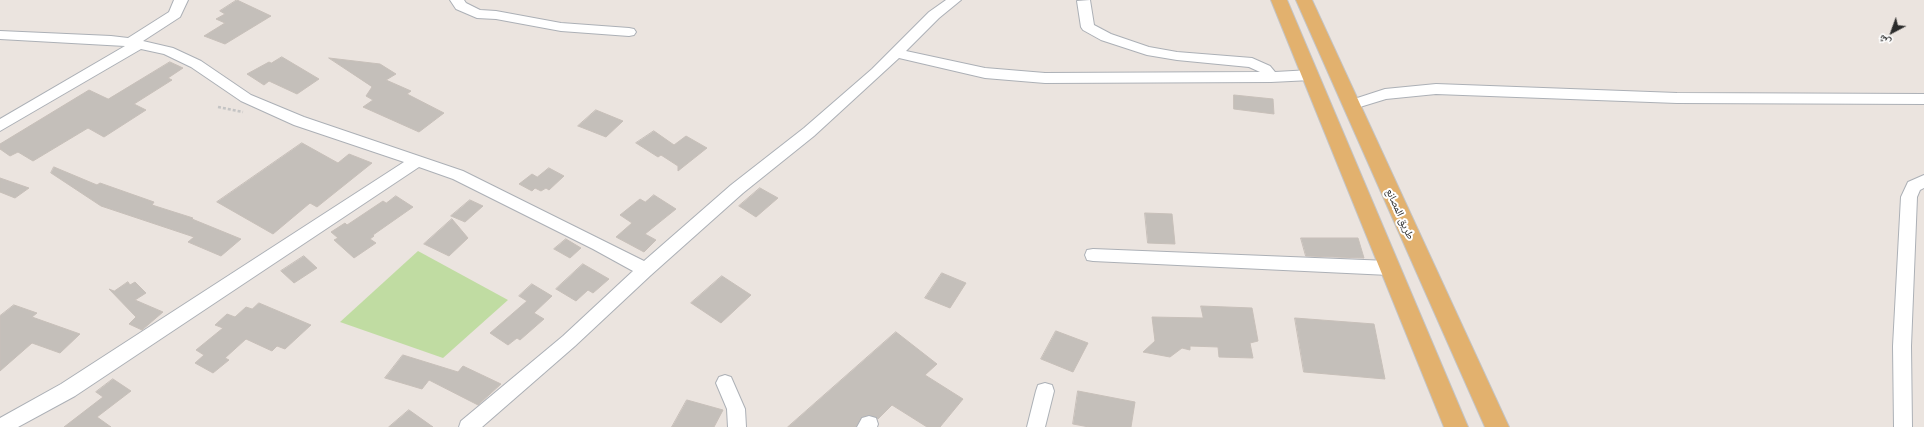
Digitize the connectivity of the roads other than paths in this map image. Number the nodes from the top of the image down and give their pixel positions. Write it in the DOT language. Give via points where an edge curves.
graph roads {
  1 [pos="181,0"];
  2 [pos="457,0"];
  3 [pos="954,0"];
  4 [pos="1278,0"];
  5 [pos="1304,0"];
  6 [pos="1084,1"];
  7 [pos="628,32"];
  8 [pos="0,35"];
  9 [pos="134,43"];
  10 [pos="895,53"];
  11 [pos="1311,75"];
  12 [pos="1271,77"];
  13 [pos="1924,99"];
  14 [pos="1350,104"];
  15 [pos="0,126"];
  16 [pos="416,162"];
  17 [pos="1924,182"];
  18 [pos="1093,255"];
  19 [pos="1389,268"];
  20 [pos="645,270"];
  21 [pos="725,384"];
  22 [pos="1045,391"];
  23 [pos="1,427"];
  24 [pos="468,427"];
  25 [pos="737,427"];
  26 [pos="1036,427"];
  27 [pos="1456,427"];
  28 [pos="1497,427"];
  29 [pos="1903,427"];
  1 -- 9 [label="street" via="175,14"];
  2 -- 7 [label="street" via="460,6 477,14 510,17 561,27"];
  3 -- 10 [label="street" via="934,15"];
  4 -- 11 [label="main road"];
  5 -- 14 [label="main road, طريق المصانع"];
  6 -- 12 [label="street" via="1088,27 1094,31 1147,51 1252,63 1265,69"];
  8 -- 9 [label="street"];
  9 -- 15 [label="street"];
  9 -- 16 [label="street" via="168,51 196,64 246,98 299,121"];
  10 -- 12 [label="street" via="985,73 1045,78"];
  10 -- 20 [label="street" via="809,132 737,189"];
  11 -- 12 [label="street"];
  11 -- 19 [label="main road"];
  13 -- 14 [label="street" via="1677,98 1436,89 1385,94"];
  14 -- 28 [label="main road, طريق المصانع"];
  16 -- 20 [label="street" via="458,175 606,247"];
  16 -- 23 [label="street" via="68,390"];
  17 -- 29 [label="street" via="1914,186 1909,197 1902,346"];
  18 -- 19 [label="street"];
  19 -- 27 [label="main road"];
  20 -- 24 [label="street" via="569,341"];
  21 -- 25 [label="street" via="736,408"];
  22 -- 26 [label="street"];
}
